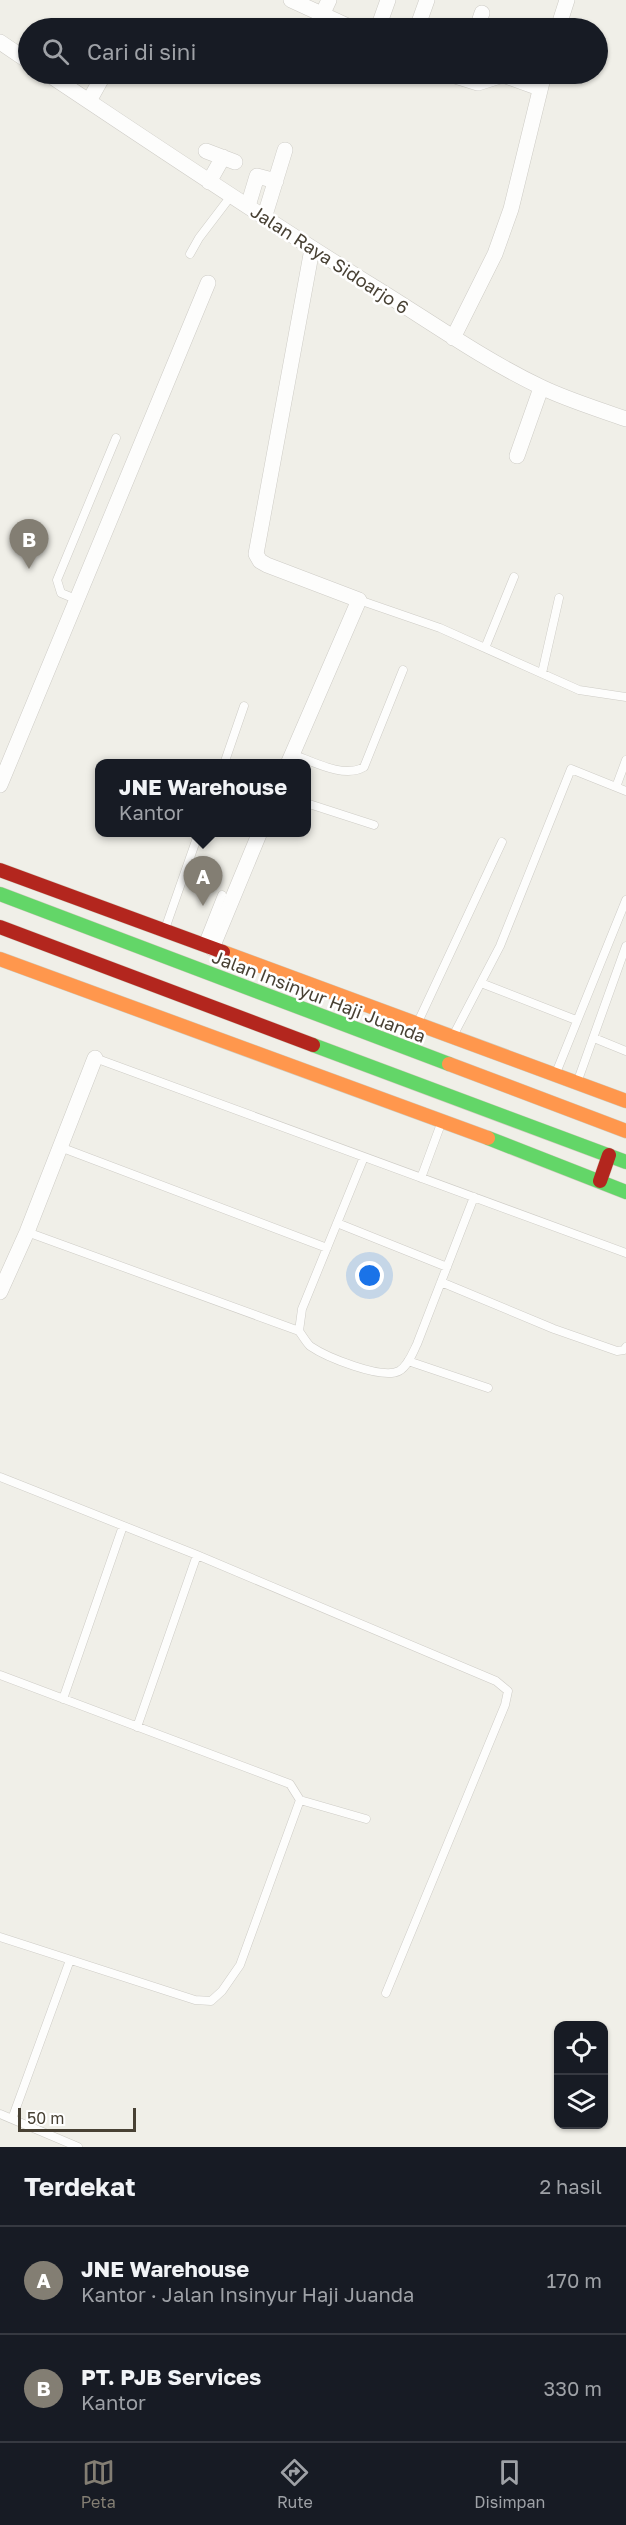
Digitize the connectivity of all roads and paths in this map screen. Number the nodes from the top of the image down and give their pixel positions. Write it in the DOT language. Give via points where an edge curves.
graph roads {
  1 [pos="329,0"];
  2 [pos="388,0"];
  3 [pos="427,0"];
  4 [pos="567,0"];
  5 [pos="298,2"];
  6 [pos="483,13"];
  7 [pos="322,15"];
  8 [pos="329,18"];
  9 [pos="382,18"];
  10 [pos="421,18"];
  11 [pos="481,18"];
  12 [pos="561,18"];
  13 [pos="0,42"];
  14 [pos="18,54"];
  15 [pos="63,84"];
  16 [pos="98,84"];
  17 [pos="541,84"];
  18 [pos="89,101"];
  19 [pos="285,150"];
  20 [pos="207,151"];
  21 [pos="276,181"];
  22 [pos="209,182"];
  23 [pos="231,196"];
  24 [pos="248,206"];
  25 [pos="265,216"];
  26 [pos="312,249"];
  27 [pos="190,254"];
  28 [pos="208,283"];
  29 [pos="453,338"];
  30 [pos="541,387"];
  31 [pos="626,419"];
  32 [pos="116,438"];
  33 [pos="517,456"];
  34 [pos="514,577"];
  35 [pos="559,598"];
  36 [pos="78,600"];
  37 [pos="359,600"];
  38 [pos="485,648"];
  39 [pos="403,670"];
  40 [pos="542,673"];
  41 [pos="626,697"];
  42 [pos="244,706"];
  43 [pos="226,759"];
  44 [pos="290,759"];
  45 [pos="626,760"];
  46 [pos="311,764"];
  47 [pos="0,785"];
  48 [pos="616,787"];
  49 [pos="626,792"];
  50 [pos="311,805"];
  51 [pos="374,825"];
  52 [pos="197,837"];
  53 [pos="258,837"];
  54 [pos="502,842"];
  55 [pos="0,870"];
  56 [pos="0,894"];
  57 [pos="222,895"];
  58 [pos="626,900"];
  59 [pos="0,927"];
  60 [pos="164,930"];
  61 [pos="207,946"];
  62 [pos="626,946"];
  63 [pos="0,959"];
  64 [pos="482,983"];
  65 [pos="576,1020"];
  66 [pos="417,1023"];
  67 [pos="453,1037"];
  68 [pos="594,1038"];
  69 [pos="626,1051"];
  70 [pos="95,1058"];
  71 [pos="555,1075"];
  72 [pos="577,1083"];
  73 [pos="626,1101"];
  74 [pos="442,1120"];
  75 [pos="626,1131"];
  76 [pos="60,1148"];
  77 [pos="609,1155"];
  78 [pos="364,1157"];
  79 [pos="626,1161"];
  80 [pos="421,1178"];
  81 [pos="600,1181"];
  82 [pos="626,1192"];
  83 [pos="474,1197"];
  84 [pos="337,1223"];
  85 [pos="27,1232"];
  86 [pos="327,1248"];
  87 [pos="626,1253"];
  88 [pos="447,1267"];
  89 [pos="441,1282"];
  90 [pos="0,1292"];
  91 [pos="299,1331"];
  92 [pos="626,1347"];
  93 [pos="408,1361"];
  94 [pos="488,1388"];
  95 [pos="0,1477"];
  96 [pos="123,1526"];
  97 [pos="197,1555"];
  98 [pos="0,1675"];
  99 [pos="63,1699"];
  100 [pos="137,1726"];
  101 [pos="300,1800"];
  102 [pos="366,1819"];
  103 [pos="0,1937"];
  104 [pos="70,1960"];
  105 [pos="386,1993"];
  106 [pos="0,2114"];
  107 [pos="12,2120"];
  108 [pos="78,2147"];
  1 -- 7 [label="street"];
  2 -- 9 [label="street"];
  3 -- 10 [label="street"];
  4 -- 12 [label="street"];
  5 -- 7 [label="street"];
  6 -- 11 [label="street"];
  7 -- 8 [label="street"];
  13 -- 14 [label="street"];
  15 -- 18 [label="street, Jalan Raya Sidoarjo 6"];
  16 -- 18 [label="street"];
  17 -- 29 [label="street" via="507,220 495,254"];
  18 -- 22 [label="street, Jalan Raya Sidoarjo 6"];
  19 -- 21 [label="street"];
  20 -- 22 [label="street" via="229,160"];
  21 -- 24 [label="street" via="257,176"];
  21 -- 25 [label="street"];
  22 -- 23 [label="street, Jalan Raya Sidoarjo 6"];
  23 -- 24 [label="street, Jalan Raya Sidoarjo 6"];
  23 -- 27 [label="lane"];
  24 -- 25 [label="street, Jalan Raya Sidoarjo 6"];
  25 -- 26 [label="street, Jalan Raya Sidoarjo 6"];
  26 -- 29 [label="street, Jalan Raya Sidoarjo 6"];
  26 -- 37 [label="street" via="256,554 267,565"];
  28 -- 36 [label="street"];
  29 -- 30 [label="street, Jalan Raya Sidoarjo 6"];
  30 -- 31 [label="street, Jalan Raya Sidoarjo 6"];
  30 -- 33 [label="street"];
  32 -- 36 [label="lane" via="58,578 61,593"];
  34 -- 38 [label="lane"];
  35 -- 40 [label="lane"];
  36 -- 47 [label="street"];
  37 -- 38 [label="lane"];
  37 -- 44 [label="street"];
  38 -- 40 [label="lane"];
  39 -- 46 [label="lane" via="364,767 346,772"];
  40 -- 41 [label="lane" via="587,693"];
  42 -- 43 [label="lane"];
  45 -- 48 [label="lane"];
  48 -- 49 [label="lane"];
  48 -- 64 [label="lane" via="571,769"];
  50 -- 51 [label="lane"];
  52 -- 60 [label="lane"];
  53 -- 61 [label="street"];
  54 -- 66 [label="lane"];
  55 -- 60 [label="main road, Jalan Insinyur Haji Juanda"];
  56 -- 75 [label="main road, Jalan Insinyur Haji Juanda"];
  57 -- 61 [label="lane"];
  58 -- 65 [label="lane"];
  59 -- 77 [label="main road"];
  60 -- 61 [label="main road, Jalan Insinyur Haji Juanda"];
  61 -- 66 [label="main road, Jalan Insinyur Haji Juanda"];
  62 -- 68 [label="lane"];
  63 -- 74 [label="main road"];
  64 -- 65 [label="lane"];
  64 -- 67 [label="lane"];
  65 -- 71 [label="lane"];
  66 -- 67 [label="main road, Jalan Insinyur Haji Juanda"];
  67 -- 71 [label="main road, Jalan Insinyur Haji Juanda"];
  68 -- 69 [label="lane"];
  68 -- 72 [label="lane"];
  70 -- 76 [label="street"];
  70 -- 78 [label="lane"];
  71 -- 72 [label="main road, Jalan Insinyur Haji Juanda"];
  72 -- 73 [label="main road, Jalan Insinyur Haji Juanda"];
  74 -- 80 [label="lane"];
  74 -- 81 [label="main road"];
  76 -- 85 [label="street"];
  76 -- 86 [label="lane"];
  77 -- 79 [label="main road"];
  77 -- 81 [label="main road"];
  78 -- 80 [label="lane"];
  78 -- 84 [label="lane"];
  80 -- 83 [label="lane"];
  81 -- 82 [label="main road"];
  83 -- 87 [label="lane"];
  83 -- 88 [label="lane"];
  84 -- 86 [label="lane"];
  84 -- 88 [label="lane"];
  85 -- 90 [label="street"];
  85 -- 91 [label="lane"];
  86 -- 91 [label="lane" via="302,1309"];
  88 -- 89 [label="lane"];
  89 -- 92 [label="lane" via="554,1329 617,1351"];
  89 -- 93 [label="lane"];
  91 -- 93 [label="lane" via="309,1345 381,1374 399,1371"];
  93 -- 94 [label="lane"];
  95 -- 96 [label="lane"];
  96 -- 97 [label="lane"];
  96 -- 99 [label="lane"];
  97 -- 100 [label="lane"];
  97 -- 105 [label="lane" via="495,1681 507,1691 505,1705"];
  98 -- 99 [label="lane"];
  99 -- 100 [label="lane"];
  100 -- 101 [label="lane" via="290,1784"];
  101 -- 102 [label="lane"];
  101 -- 104 [label="lane" via="240,1965 212,2001 195,2000"];
  103 -- 104 [label="lane"];
  104 -- 107 [label="lane"];
  106 -- 107 [label="lane"];
  107 -- 108 [label="lane"];
}
